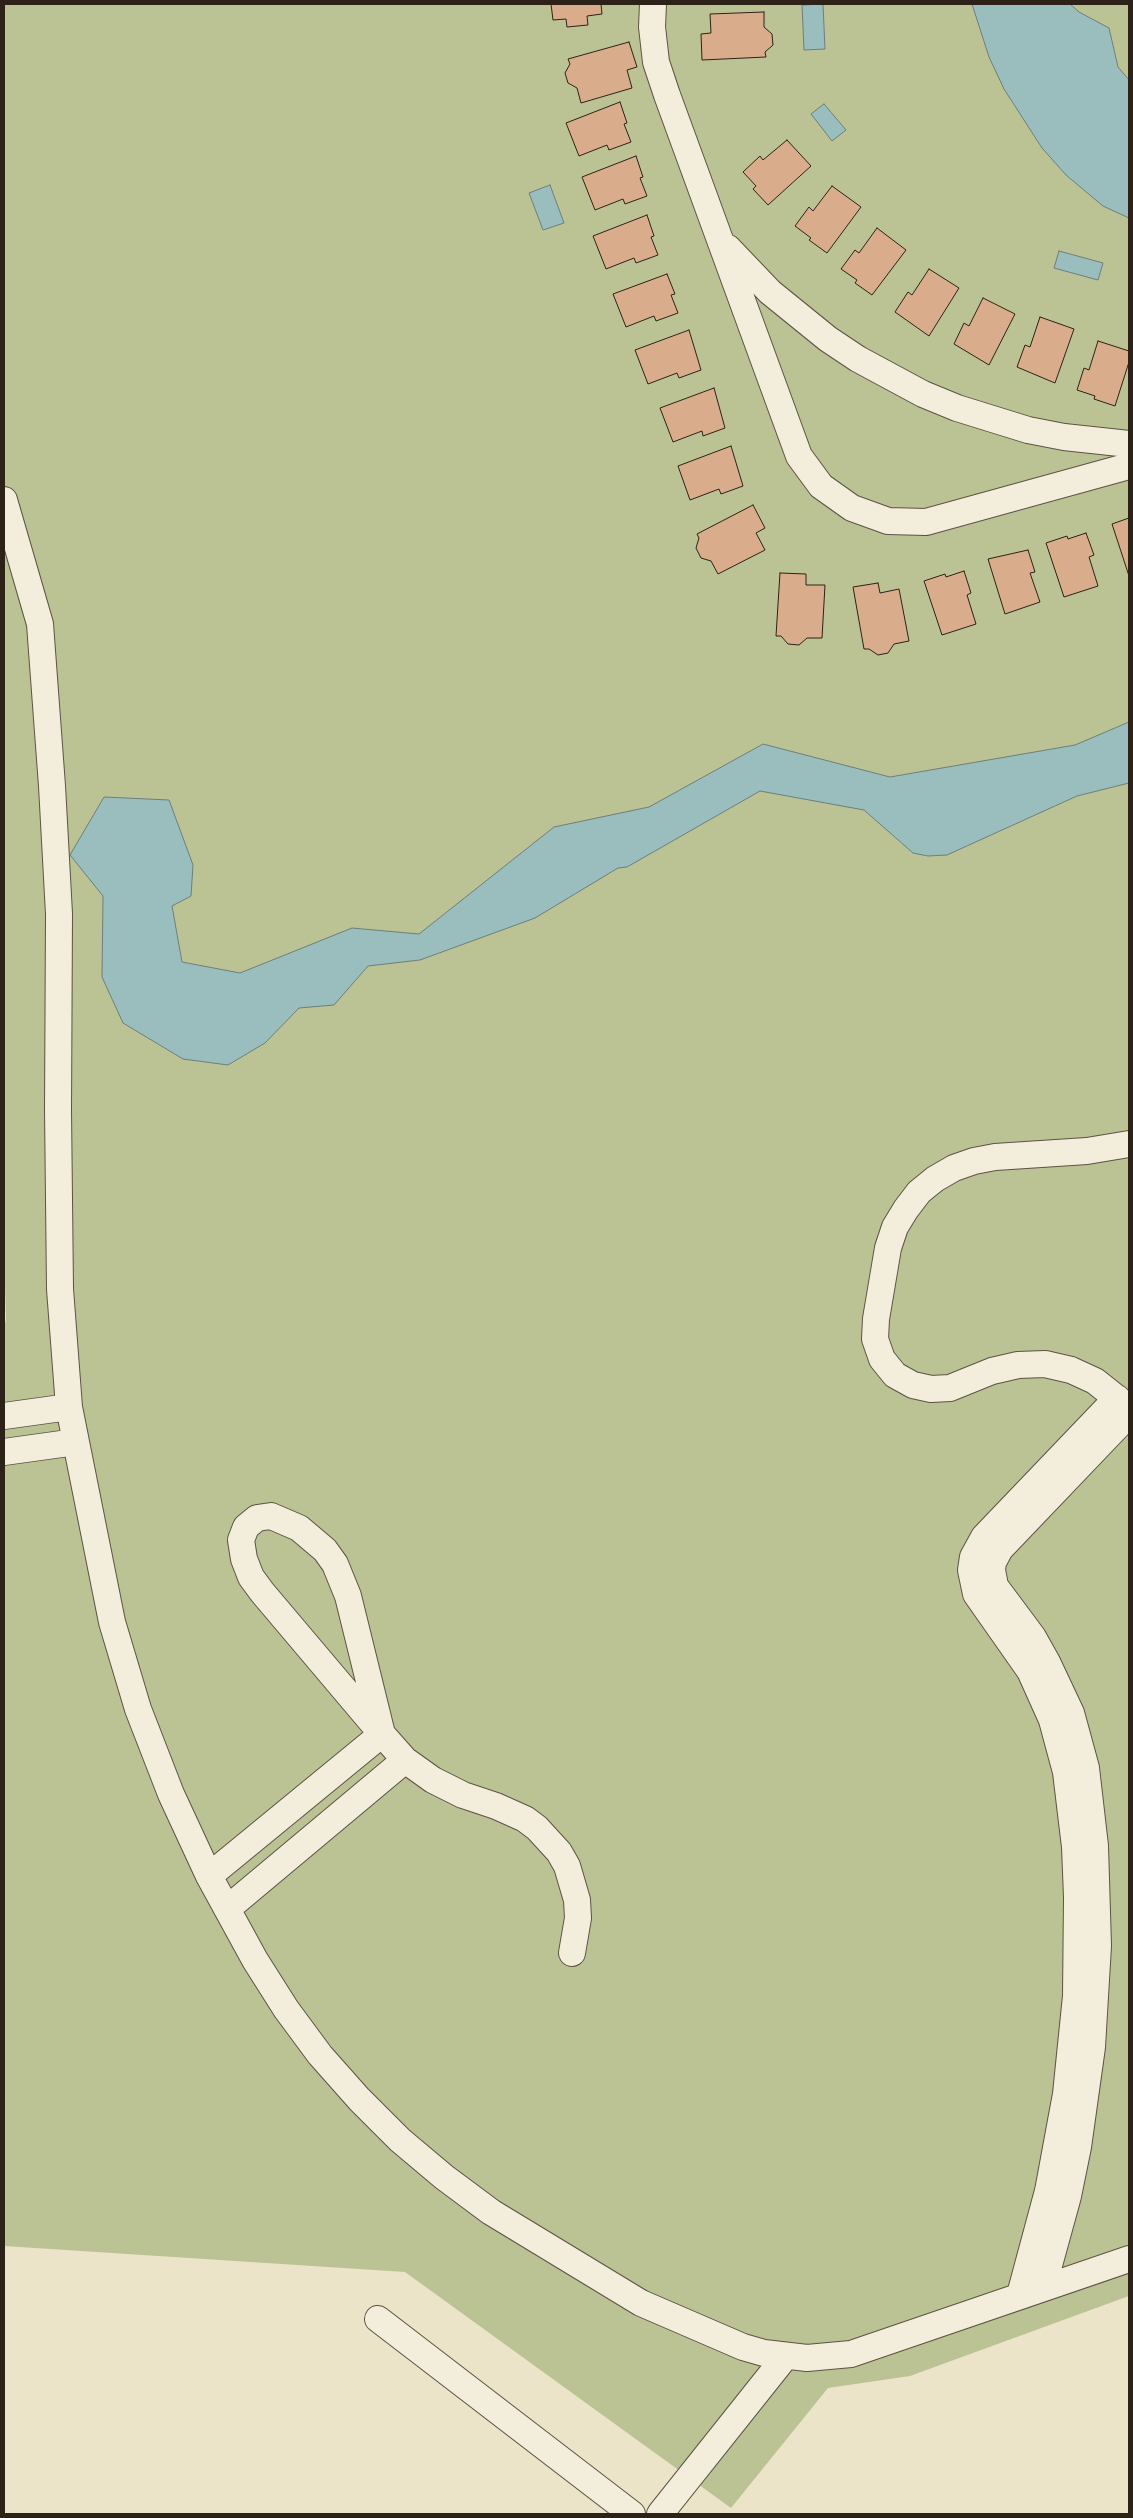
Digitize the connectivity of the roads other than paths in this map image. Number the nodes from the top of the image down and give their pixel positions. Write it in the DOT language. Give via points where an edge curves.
graph roads {
  1 [pos="652,4"];
  2 [pos="720,239"];
  3 [pos="1129,444"];
  4 [pos="1129,466"];
  5 [pos="4,500"];
  6 [pos="1129,1144"];
  7 [pos="1125,1406"];
  8 [pos="69,1407"];
  9 [pos="4,1416"];
  10 [pos="76,1442"];
  11 [pos="4,1452"];
  12 [pos="382,1734"];
  13 [pos="405,1760"];
  14 [pos="210,1876"];
  15 [pos="227,1909"];
  16 [pos="572,1953"];
  17 [pos="1129,2259"];
  18 [pos="1032,2291"];
  19 [pos="378,2319"];
  20 [pos="785,2357"];
  21 [pos="632,2514"];
  22 [pos="660,2514"];
  1 -- 2 [label="street" via="656,62"];
  2 -- 3 [label="street" via="770,292 798,316 890,378 957,408 1001,422 1064,437"];
  2 -- 4 [label="street" via="799,456 821,486 852,508 888,521 926,522"];
  5 -- 8 [label="street" via="40,624 52,786 59,914 60,1289"];
  6 -- 7 [label="street" via="1087,1152 995,1157 954,1168 936,1179 915,1198 895,1227 888,1248 875,1339 882,1359 894,1375 912,1385 950,1388 1018,1364 1045,1364 1071,1370 1095,1381"];
  7 -- 18 [label="street" via="984,1537 973,1557 971,1570 976,1594 1025,1664 1052,1720 1066,1772 1075,1847 1076,1996 1066,2094"];
  8 -- 9 [label="street"];
  8 -- 10 [label="street"];
  10 -- 11 [label="street"];
  10 -- 14 [label="street" via="112,1622 138,1709 171,1794"];
  12 -- 12 [label="street" via="251,1577 241,1540 246,1527 257,1518 271,1516 299,1528 325,1550 335,1564 348,1596"];
  12 -- 13 [label="street"];
  12 -- 14 [label="street"];
  13 -- 15 [label="street"];
  13 -- 16 [label="street" via="433,1780 525,1819 559,1852 567,1866 577,1900 578,1918"];
  14 -- 15 [label="street"];
  15 -- 20 [label="street" via="286,2009 320,2055 358,2099 444,2177 491,2212 641,2303 743,2347"];
  17 -- 18 [label="street"];
  18 -- 20 [label="street" via="858,2352 829,2357"];
  19 -- 21 [label="street"];
  20 -- 22 [label="street"];
}
